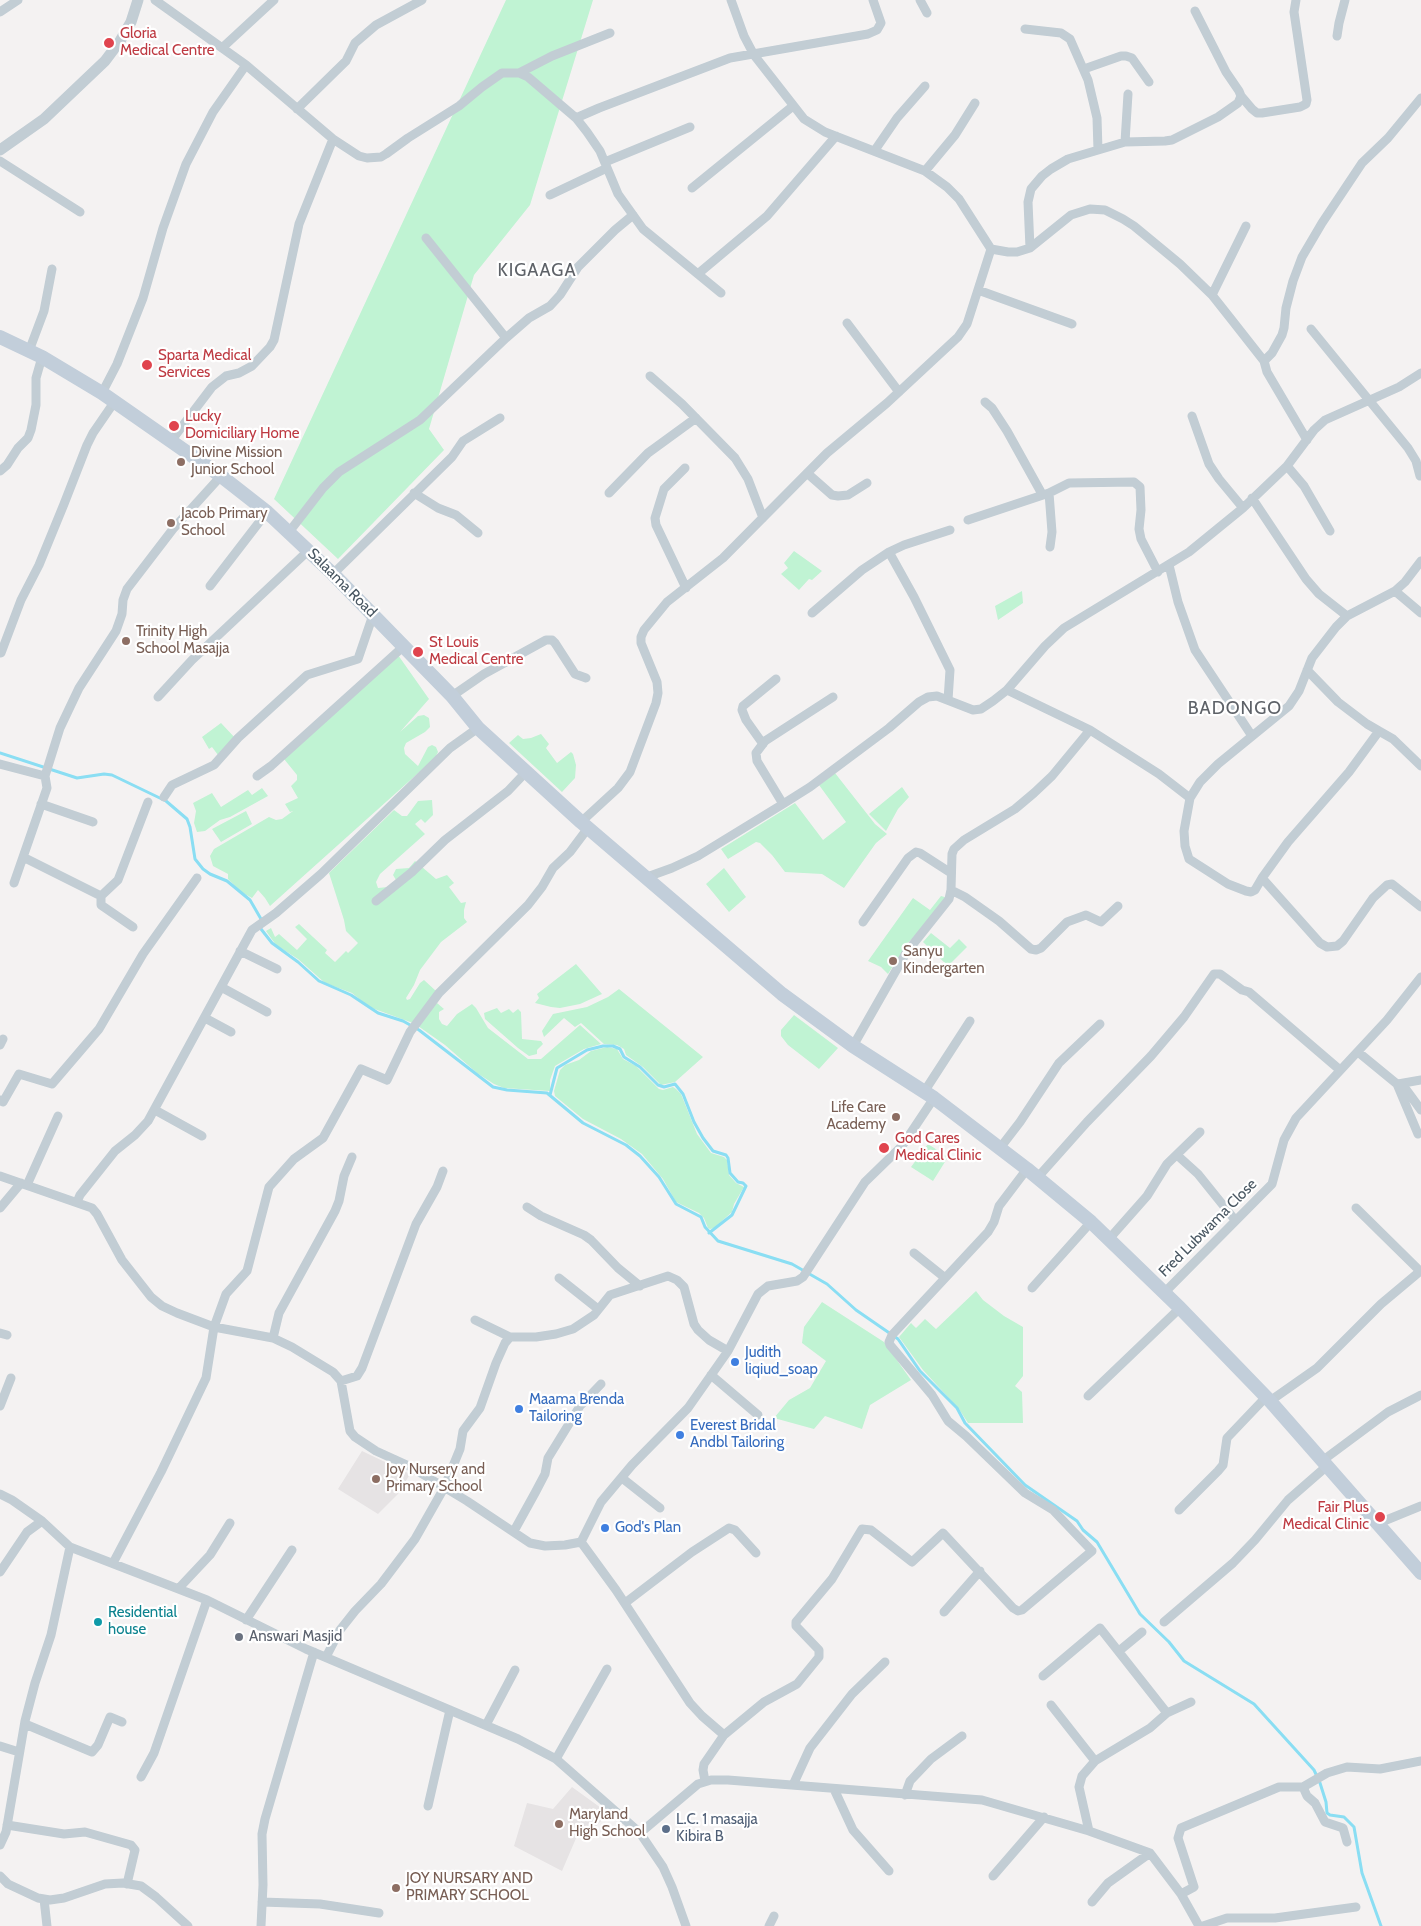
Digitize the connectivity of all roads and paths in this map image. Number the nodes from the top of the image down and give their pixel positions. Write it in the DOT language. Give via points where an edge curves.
graph roads {
  1 [pos="18,0"];
  2 [pos="138,0"];
  3 [pos="155,0"];
  4 [pos="274,0"];
  5 [pos="422,0"];
  6 [pos="731,0"];
  7 [pos="874,0"];
  8 [pos="920,0"];
  9 [pos="1296,0"];
  10 [pos="1345,0"];
  11 [pos="1194,11"];
  12 [pos="0,12"];
  13 [pos="927,13"];
  14 [pos="1025,29"];
  15 [pos="610,32"];
  16 [pos="1337,36"];
  17 [pos="222,48"];
  18 [pos="754,55"];
  19 [pos="246,65"];
  20 [pos="1084,69"];
  21 [pos="519,73"];
  22 [pos="1148,82"];
  23 [pos="925,86"];
  24 [pos="1128,94"];
  25 [pos="1241,96"];
  26 [pos="1421,98"];
  27 [pos="975,103"];
  28 [pos="793,106"];
  29 [pos="297,109"];
  30 [pos="576,118"];
  31 [pos="690,127"];
  32 [pos="836,136"];
  33 [pos="333,139"];
  34 [pos="1125,142"];
  35 [pos="0,150"];
  36 [pos="875,150"];
  37 [pos="1098,150"];
  38 [pos="0,161"];
  39 [pos="606,165"];
  40 [pos="924,171"];
  41 [pos="692,188"];
  42 [pos="550,195"];
  43 [pos="80,212"];
  44 [pos="633,215"];
  45 [pos="1246,226"];
  46 [pos="426,238"];
  47 [pos="991,248"];
  48 [pos="1030,248"];
  49 [pos="52,269"];
  50 [pos="699,274"];
  51 [pos="978,290"];
  52 [pos="721,293"];
  53 [pos="1212,295"];
  54 [pos="847,323"];
  55 [pos="1072,324"];
  56 [pos="1311,329"];
  57 [pos="0,337"];
  58 [pos="506,338"];
  59 [pos="29,350"];
  60 [pos="42,357"];
  61 [pos="1264,361"];
  62 [pos="1421,373"];
  63 [pos="650,376"];
  64 [pos="899,392"];
  65 [pos="102,393"];
  66 [pos="115,402"];
  67 [pos="985,402"];
  68 [pos="1370,402"];
  69 [pos="1192,416"];
  70 [pos="500,418"];
  71 [pos="696,418"];
  72 [pos="1307,440"];
  73 [pos="171,441"];
  74 [pos="1287,466"];
  75 [pos="686,468"];
  76 [pos="0,471"];
  77 [pos="807,473"];
  78 [pos="222,476"];
  79 [pos="1420,476"];
  80 [pos="867,483"];
  81 [pos="414,493"];
  82 [pos="609,493"];
  83 [pos="1045,494"];
  84 [pos="1252,498"];
  85 [pos="1243,508"];
  86 [pos="267,512"];
  87 [pos="763,518"];
  88 [pos="968,520"];
  89 [pos="950,530"];
  90 [pos="1330,531"];
  91 [pos="289,532"];
  92 [pos="478,532"];
  93 [pos="1050,547"];
  94 [pos="309,550"];
  95 [pos="889,552"];
  96 [pos="1421,562"];
  97 [pos="1169,565"];
  98 [pos="1158,572"];
  99 [pos="333,574"];
  100 [pos="210,586"];
  101 [pos="686,588"];
  102 [pos="1395,591"];
  103 [pos="812,613"];
  104 [pos="1421,613"];
  105 [pos="373,615"];
  106 [pos="1347,616"];
  107 [pos="404,646"];
  108 [pos="0,653"];
  109 [pos="1307,670"];
  110 [pos="586,678"];
  111 [pos="776,678"];
  112 [pos="1007,690"];
  113 [pos="452,696"];
  114 [pos="158,697"];
  115 [pos="833,697"];
  116 [pos="948,700"];
  117 [pos="478,728"];
  118 [pos="1090,730"];
  119 [pos="1380,731"];
  120 [pos="1252,736"];
  121 [pos="763,744"];
  122 [pos="0,764"];
  123 [pos="1421,766"];
  124 [pos="526,772"];
  125 [pos="46,774"];
  126 [pos="257,776"];
  127 [pos="164,797"];
  128 [pos="1190,798"];
  129 [pos="148,802"];
  130 [pos="41,804"];
  131 [pos="783,804"];
  132 [pos="93,822"];
  133 [pos="585,825"];
  134 [pos="23,857"];
  135 [pos="951,873"];
  136 [pos="647,877"];
  137 [pos="197,878"];
  138 [pos="1262,878"];
  139 [pos="14,884"];
  140 [pos="951,890"];
  141 [pos="101,896"];
  142 [pos="376,901"];
  143 [pos="1118,906"];
  144 [pos="1421,907"];
  145 [pos="863,922"];
  146 [pos="133,926"];
  147 [pos="240,951"];
  148 [pos="277,969"];
  149 [pos="1421,977"];
  150 [pos="221,987"];
  151 [pos="266,1012"];
  152 [pos="205,1018"];
  153 [pos="970,1021"];
  154 [pos="1100,1024"];
  155 [pos="231,1032"];
  156 [pos="853,1046"];
  157 [pos="1358,1052"];
  158 [pos="1340,1070"];
  159 [pos="1421,1080"];
  160 [pos="1400,1084"];
  161 [pos="929,1095"];
  162 [pos="0,1100"];
  163 [pos="156,1110"];
  164 [pos="1421,1110"];
  165 [pos="58,1116"];
  166 [pos="1200,1132"];
  167 [pos="1418,1134"];
  168 [pos="202,1136"];
  169 [pos="1000,1148"];
  170 [pos="1177,1155"];
  171 [pos="352,1157"];
  172 [pos="443,1171"];
  173 [pos="1032,1173"];
  174 [pos="0,1176"];
  175 [pos="24,1184"];
  176 [pos="76,1202"];
  177 [pos="527,1207"];
  178 [pos="0,1208"];
  179 [pos="1356,1208"];
  180 [pos="1235,1220"];
  181 [pos="1091,1222"];
  182 [pos="1109,1239"];
  183 [pos="914,1253"];
  184 [pos="944,1277"];
  185 [pos="559,1278"];
  186 [pos="640,1286"];
  187 [pos="1032,1288"];
  188 [pos="1164,1292"];
  189 [pos="1180,1308"];
  190 [pos="598,1309"];
  191 [pos="475,1320"];
  192 [pos="214,1327"];
  193 [pos="510,1337"];
  194 [pos="273,1338"];
  195 [pos="728,1351"];
  196 [pos="711,1375"];
  197 [pos="11,1378"];
  198 [pos="341,1381"];
  199 [pos="600,1384"];
  200 [pos="1421,1395"];
  201 [pos="1088,1396"];
  202 [pos="1268,1399"];
  203 [pos="0,1406"];
  204 [pos="758,1416"];
  205 [pos="1324,1463"];
  206 [pos="622,1478"];
  207 [pos="444,1488"];
  208 [pos="0,1494"];
  209 [pos="1421,1506"];
  210 [pos="660,1508"];
  211 [pos="1179,1510"];
  212 [pos="42,1522"];
  213 [pos="230,1523"];
  214 [pos="1379,1523"];
  215 [pos="514,1531"];
  216 [pos="581,1542"];
  217 [pos="70,1548"];
  218 [pos="292,1550"];
  219 [pos="756,1553"];
  220 [pos="113,1563"];
  221 [pos="980,1571"];
  222 [pos="0,1572"];
  223 [pos="1421,1573"];
  224 [pos="179,1588"];
  225 [pos="207,1600"];
  226 [pos="625,1603"];
  227 [pos="944,1612"];
  228 [pos="246,1620"];
  229 [pos="1164,1622"];
  230 [pos="1142,1632"];
  231 [pos="1119,1651"];
  232 [pos="314,1652"];
  233 [pos="326,1657"];
  234 [pos="885,1662"];
  235 [pos="607,1669"];
  236 [pos="515,1670"];
  237 [pos="1043,1676"];
  238 [pos="1191,1702"];
  239 [pos="1051,1705"];
  240 [pos="450,1710"];
  241 [pos="1167,1713"];
  242 [pos="122,1722"];
  243 [pos="25,1724"];
  244 [pos="486,1725"];
  245 [pos="724,1735"];
  246 [pos="962,1736"];
  247 [pos="0,1746"];
  248 [pos="19,1752"];
  249 [pos="556,1759"];
  250 [pos="1096,1761"];
  251 [pos="1421,1761"];
  252 [pos="141,1777"];
  253 [pos="704,1781"];
  254 [pos="793,1785"];
  255 [pos="1303,1787"];
  256 [pos="834,1789"];
  257 [pos="906,1795"];
  258 [pos="428,1806"];
  259 [pos="1044,1817"];
  260 [pos="7,1825"];
  261 [pos="1089,1831"];
  262 [pos="640,1832"];
  263 [pos="1347,1842"];
  264 [pos="0,1845"];
  265 [pos="1150,1853"];
  266 [pos="890,1871"];
  267 [pos="0,1876"];
  268 [pos="993,1876"];
  269 [pos="127,1884"];
  270 [pos="1181,1894"];
  271 [pos="44,1899"];
  272 [pos="262,1902"];
  273 [pos="1092,1902"];
  274 [pos="1356,1907"];
  275 [pos="379,1913"];
  276 [pos="774,1916"];
  277 [pos="46,1926"];
  278 [pos="188,1926"];
  279 [pos="261,1926"];
  280 [pos="686,1926"];
  281 [pos="769,1926"];
  282 [pos="1199,1926"];
  283 [pos="1203,1926"];
  1 -- 12 [label="street"];
  2 -- 35 [label="street" via="131,22 105,61 44,119"];
  3 -- 17 [label="street"];
  4 -- 17 [label="street"];
  5 -- 29 [label="street" via="376,25 355,43 346,61"];
  6 -- 18 [label="street"];
  7 -- 18 [label="street" via="881,23 877,30"];
  8 -- 13 [label="street"];
  9 -- 25 [label="street" via="1294,12 1306,104 1257,113"];
  10 -- 16 [label="street"];
  11 -- 25 [label="street"];
  14 -- 20 [label="street" via="1067,35"];
  15 -- 21 [label="street"];
  17 -- 19 [label="street"];
  18 -- 28 [label="street"];
  18 -- 30 [label="street" via="711,64"];
  19 -- 29 [label="street"];
  19 -- 65 [label="street" via="213,112 186,164 160,236 143,298"];
  20 -- 22 [label="street" via="1126,56 1132,58"];
  20 -- 37 [label="street" via="1097,118"];
  21 -- 30 [label="street"];
  21 -- 33 [label="street" via="502,73 459,106 380,157 359,156"];
  23 -- 36 [label="street"];
  24 -- 34 [label="street"];
  25 -- 34 [label="street" via="1233,108 1172,140"];
  26 -- 61 [label="street" via="1362,163 1322,223 1293,280 1282,335"];
  27 -- 40 [label="street" via="955,135"];
  28 -- 32 [label="street" via="804,119"];
  28 -- 41 [label="street"];
  29 -- 33 [label="street"];
  30 -- 39 [label="street"];
  31 -- 39 [label="street"];
  32 -- 36 [label="street"];
  32 -- 50 [label="street" via="767,216"];
  33 -- 73 [label="street" via="299,224 274,340 252,366 226,376 212,387"];
  34 -- 37 [label="street"];
  36 -- 40 [label="street"];
  37 -- 48 [label="street" via="1068,159 1051,169 1031,189 1028,202"];
  38 -- 43 [label="street"];
  39 -- 42 [label="street"];
  39 -- 44 [label="street" via="618,194"];
  40 -- 47 [label="street" via="959,199"];
  44 -- 50 [label="street" via="643,229"];
  44 -- 58 [label="street" via="578,267 554,302"];
  45 -- 53 [label="street"];
  46 -- 58 [label="street"];
  47 -- 48 [label="street" via="1017,252"];
  47 -- 51 [label="street"];
  48 -- 53 [label="street" via="1071,215 1090,209 1105,210 1160,246"];
  49 -- 59 [label="street" via="44,311"];
  50 -- 52 [label="street"];
  51 -- 55 [label="street"];
  51 -- 64 [label="street" via="963,330"];
  53 -- 61 [label="street"];
  54 -- 64 [label="street"];
  56 -- 68 [label="street"];
  57 -- 59 [label="main road, Salaama Road"];
  58 -- 91 [label="street" via="420,420 339,472"];
  59 -- 60 [label="main road, Salaama Road"];
  60 -- 65 [label="main road, Salaama Road"];
  60 -- 76 [label="street" via="36,378 32,430"];
  61 -- 72 [label="street" via="1267,372"];
  62 -- 68 [label="street"];
  63 -- 71 [label="street"];
  64 -- 77 [label="street"];
  65 -- 66 [label="main road, Salaama Road"];
  66 -- 73 [label="main road, Salaama Road"];
  66 -- 108 [label="street" via="87,445"];
  67 -- 83 [label="street" via="992,408"];
  68 -- 72 [label="street" via="1325,420"];
  68 -- 79 [label="street" via="1408,448"];
  69 -- 85 [label="street" via="1209,464"];
  70 -- 81 [label="street" via="463,441"];
  71 -- 82 [label="street" via="648,453"];
  71 -- 87 [label="street" via="742,468"];
  72 -- 74 [label="street"];
  73 -- 78 [label="main road, Salaama Road"];
  74 -- 84 [label="street"];
  74 -- 90 [label="street" via="1304,486"];
  75 -- 101 [label="street" via="664,489 655,518"];
  77 -- 80 [label="street" via="838,496 848,495"];
  77 -- 87 [label="street"];
  78 -- 86 [label="main road, Salaama Road"];
  78 -- 125 [label="street" via="168,535 127,589 116,631 79,688 60,728"];
  81 -- 92 [label="street" via="456,515"];
  81 -- 99 [label="street"];
  83 -- 88 [label="street"];
  83 -- 93 [label="street" via="1052,532"];
  83 -- 98 [label="street" via="1069,483 1138,484 1141,539"];
  84 -- 85 [label="street"];
  84 -- 106 [label="street" via="1306,579"];
  85 -- 97 [label="street"];
  86 -- 91 [label="main road, Salaama Road"];
  86 -- 100 [label="street"];
  87 -- 101 [label="street" via="723,558"];
  89 -- 95 [label="street"];
  91 -- 94 [label="main road, Salaama Road"];
  94 -- 99 [label="main road, Salaama Road"];
  94 -- 114 [label="street" via="192,660"];
  95 -- 103 [label="street"];
  95 -- 116 [label="street" via="948,664 951,677"];
  96 -- 102 [label="street"];
  97 -- 98 [label="street"];
  97 -- 120 [label="street" via="1178,602 1196,650"];
  98 -- 112 [label="street" via="1064,628"];
  99 -- 105 [label="main road, Salaama Road"];
  101 -- 133 [label="street" via="667,602 641,637 658,693 654,709 630,772"];
  102 -- 104 [label="street"];
  102 -- 106 [label="street"];
  105 -- 107 [label="main road, Salaama Road"];
  105 -- 127 [label="street" via="358,659 307,675 238,738 214,765 172,785"];
  106 -- 109 [label="street" via="1320,646"];
  107 -- 113 [label="main road, Salaama Road"];
  107 -- 126 [label="street"];
  109 -- 119 [label="street" via="1338,702"];
  109 -- 120 [label="street" via="1294,700"];
  110 -- 113 [label="street" via="575,674 556,643 546,640 484,674"];
  111 -- 121 [label="street" via="742,710"];
  112 -- 116 [label="street" via="981,709 973,710"];
  112 -- 118 [label="street"];
  113 -- 117 [label="main road, Salaama Road"];
  115 -- 121 [label="street"];
  116 -- 131 [label="street" via="937,696 919,702 881,734"];
  117 -- 124 [label="main road, Salaama Road"];
  117 -- 147 [label="street" via="450,748 321,874 252,930"];
  118 -- 128 [label="street"];
  118 -- 135 [label="street" via="1034,793 958,845 952,854"];
  119 -- 123 [label="street"];
  119 -- 138 [label="street"];
  120 -- 128 [label="street" via="1200,782"];
  121 -- 131 [label="street" via="756,753 757,761"];
  122 -- 125 [label="street"];
  124 -- 133 [label="main road, Salaama Road"];
  124 -- 142 [label="street" via="508,791 445,840"];
  125 -- 130 [label="street" via="47,788"];
  128 -- 138 [label="street" via="1184,831 1189,859 1228,884 1246,891 1255,890"];
  129 -- 141 [label="street" via="118,880"];
  130 -- 132 [label="street"];
  130 -- 134 [label="street"];
  131 -- 136 [label="street" via="698,856"];
  133 -- 136 [label="main road, Salaama Road"];
  133 -- 192 [label="street" via="570,852 553,868 537,895 446,984 410,1032 387,1080 361,1069 323,1138 294,1159 269,1187 247,1271 226,1294"];
  134 -- 139 [label="street"];
  134 -- 141 [label="street"];
  135 -- 140 [label="street"];
  135 -- 145 [label="street" via="916,852 908,858"];
  136 -- 156 [label="main road, Salaama Road" via="782,994"];
  137 -- 162 [label="street" via="143,954 99,1029 52,1084 19,1074 3,1102"];
  138 -- 144 [label="street" via="1327,947 1337,946 1343,941 1373,898 1387,885 1392,884"];
  140 -- 143 [label="street" via="972,901 1036,950 1067,922 1086,915 1101,922"];
  140 -- 156 [label="street" via="947,902 906,953"];
  141 -- 146 [label="street" via="101,905"];
  147 -- 148 [label="street"];
  147 -- 150 [label="street"];
  149 -- 157 [label="street"];
  150 -- 151 [label="street"];
  150 -- 152 [label="street"];
  152 -- 155 [label="street"];
  152 -- 163 [label="street"];
  153 -- 161 [label="street"];
  154 -- 169 [label="street" via="1059,1063"];
  156 -- 161 [label="main road, Salaama Road"];
  157 -- 158 [label="street"];
  157 -- 160 [label="street"];
  158 -- 173 [label="street" via="1249,992 1220,974 1214,974 1151,1056"];
  158 -- 180 [label="street, Fred Lubwama Close" via="1292,1125 1284,1140 1272,1184"];
  159 -- 160 [label="street"];
  160 -- 164 [label="street"];
  160 -- 167 [label="street"];
  161 -- 169 [label="main road, Salaama Road"];
  161 -- 195 [label="street" via="902,1146 864,1182 805,1273 797,1281 768,1286 758,1294"];
  163 -- 168 [label="street"];
  163 -- 176 [label="street" via="135,1135 110,1156"];
  165 -- 175 [label="street"];
  166 -- 170 [label="street"];
  169 -- 173 [label="main road, Salaama Road"];
  170 -- 180 [label="street" via="1198,1174"];
  170 -- 182 [label="street"];
  171 -- 194 [label="street" via="339,1201 279,1313"];
  172 -- 198 [label="street" via="416,1224 362,1368 357,1376"];
  173 -- 181 [label="main road, Salaama Road"];
  173 -- 184 [label="street" via="999,1206 988,1232"];
  174 -- 175 [label="street"];
  175 -- 176 [label="street"];
  175 -- 178 [label="street"];
  176 -- 192 [label="street" via="92,1208 97,1214 122,1260 151,1297 177,1314"];
  177 -- 186 [label="street" via="584,1235"];
  179 -- 202 [label="street" via="1418,1269 1418,1273 1381,1304 1317,1368"];
  180 -- 188 [label="street, Fred Lubwama Close"];
  181 -- 182 [label="main road, Salaama Road"];
  181 -- 187 [label="street"];
  182 -- 188 [label="main road, Salaama Road"];
  183 -- 184 [label="street"];
  184 -- 221 [label="street" via="892,1335 890,1345 932,1395 948,1421 1025,1493 1053,1510 1092,1551 1022,1610 1015,1610"];
  185 -- 190 [label="street"];
  186 -- 190 [label="street" via="610,1295"];
  186 -- 195 [label="street" via="665,1276 677,1280 684,1286 698,1330"];
  188 -- 189 [label="main road, Salaama Road"];
  189 -- 201 [label="street"];
  189 -- 202 [label="main road, Salaama Road"];
  190 -- 193 [label="street" via="590,1319 573,1329 536,1337"];
  191 -- 193 [label="street"];
  192 -- 194 [label="street"];
  192 -- 220 [label="street" via="206,1378"];
  193 -- 207 [label="street" via="496,1363 480,1408 463,1431 460,1449"];
  194 -- 198 [label="street" via="333,1372"];
  195 -- 196 [label="street"];
  196 -- 204 [label="street"];
  196 -- 206 [label="street" via="688,1408"];
  197 -- 203 [label="street"];
  198 -- 207 [label="street" via="348,1425 355,1437"];
  199 -- 215 [label="street" via="580,1406 550,1454 536,1493"];
  200 -- 205 [label="street" via="1388,1412"];
  202 -- 205 [label="main road, Salaama Road"];
  202 -- 211 [label="street" via="1227,1438 1223,1465"];
  205 -- 214 [label="main road, Salaama Road"];
  205 -- 229 [label="street" via="1233,1563"];
  206 -- 210 [label="street"];
  206 -- 216 [label="street" via="601,1502"];
  207 -- 215 [label="street"];
  207 -- 233 [label="street" via="408,1548 381,1584 355,1610"];
  208 -- 212 [label="street"];
  209 -- 214 [label="street"];
  212 -- 217 [label="street"];
  212 -- 222 [label="street" via="27,1532"];
  213 -- 224 [label="street" via="210,1555"];
  214 -- 223 [label="main road, Salaama Road"];
  215 -- 216 [label="street" via="530,1543 545,1546"];
  216 -- 226 [label="street"];
  217 -- 220 [label="street"];
  217 -- 243 [label="street" via="52,1634"];
  218 -- 228 [label="street"];
  219 -- 226 [label="street" via="735,1530 727,1529"];
  220 -- 224 [label="street"];
  221 -- 227 [label="street"];
  221 -- 245 [label="street" via="943,1533 912,1562 871,1530 862,1529 832,1579 796,1622 796,1626 819,1650 819,1657 797,1684 764,1702"];
  224 -- 225 [label="street"];
  225 -- 228 [label="street"];
  225 -- 252 [label="street" via="154,1753"];
  226 -- 245 [label="street" via="690,1703"];
  228 -- 232 [label="street"];
  230 -- 231 [label="street"];
  231 -- 237 [label="street" via="1100,1628"];
  231 -- 241 [label="street"];
  232 -- 233 [label="street"];
  232 -- 272 [label="street" via="265,1819"];
  233 -- 240 [label="street"];
  234 -- 254 [label="street" via="852,1694 810,1748"];
  235 -- 249 [label="street"];
  236 -- 244 [label="street"];
  238 -- 241 [label="street"];
  239 -- 250 [label="street"];
  240 -- 244 [label="street"];
  240 -- 258 [label="street"];
  241 -- 250 [label="street" via="1150,1728"];
  242 -- 243 [label="street" via="110,1718 92,1752"];
  243 -- 248 [label="street"];
  244 -- 249 [label="street"];
  245 -- 253 [label="street" via="704,1764"];
  246 -- 257 [label="street" via="931,1759 910,1781"];
  247 -- 248 [label="street"];
  248 -- 260 [label="street"];
  249 -- 262 [label="street"];
  250 -- 261 [label="street" via="1080,1783"];
  251 -- 255 [label="street" via="1380,1769 1347,1767"];
  253 -- 254 [label="street" via="723,1779"];
  253 -- 262 [label="street"];
  254 -- 256 [label="street"];
  255 -- 263 [label="street" via="1307,1796 1316,1803 1324,1822 1343,1828"];
  255 -- 270 [label="street" via="1280,1787 1181,1828 1178,1838 1194,1887"];
  256 -- 257 [label="street"];
  256 -- 266 [label="street" via="849,1824"];
  257 -- 259 [label="street" via="982,1800"];
  259 -- 261 [label="street"];
  259 -- 268 [label="street"];
  260 -- 264 [label="street"];
  260 -- 269 [label="street" via="64,1834 85,1832 132,1845 135,1850"];
  261 -- 265 [label="street"];
  262 -- 280 [label="street" via="666,1874"];
  265 -- 270 [label="street"];
  265 -- 273 [label="street" via="1108,1883"];
  267 -- 271 [label="street" via="8,1884"];
  269 -- 271 [label="street" via="105,1884 64,1898"];
  269 -- 278 [label="street" via="141,1886"];
  270 -- 282 [label="street"];
  271 -- 277 [label="street"];
  272 -- 275 [label="street" via="320,1904"];
  272 -- 279 [label="street"];
  274 -- 283 [label="street" via="1274,1918 1227,1918"];
  276 -- 281 [label="street"];
}
